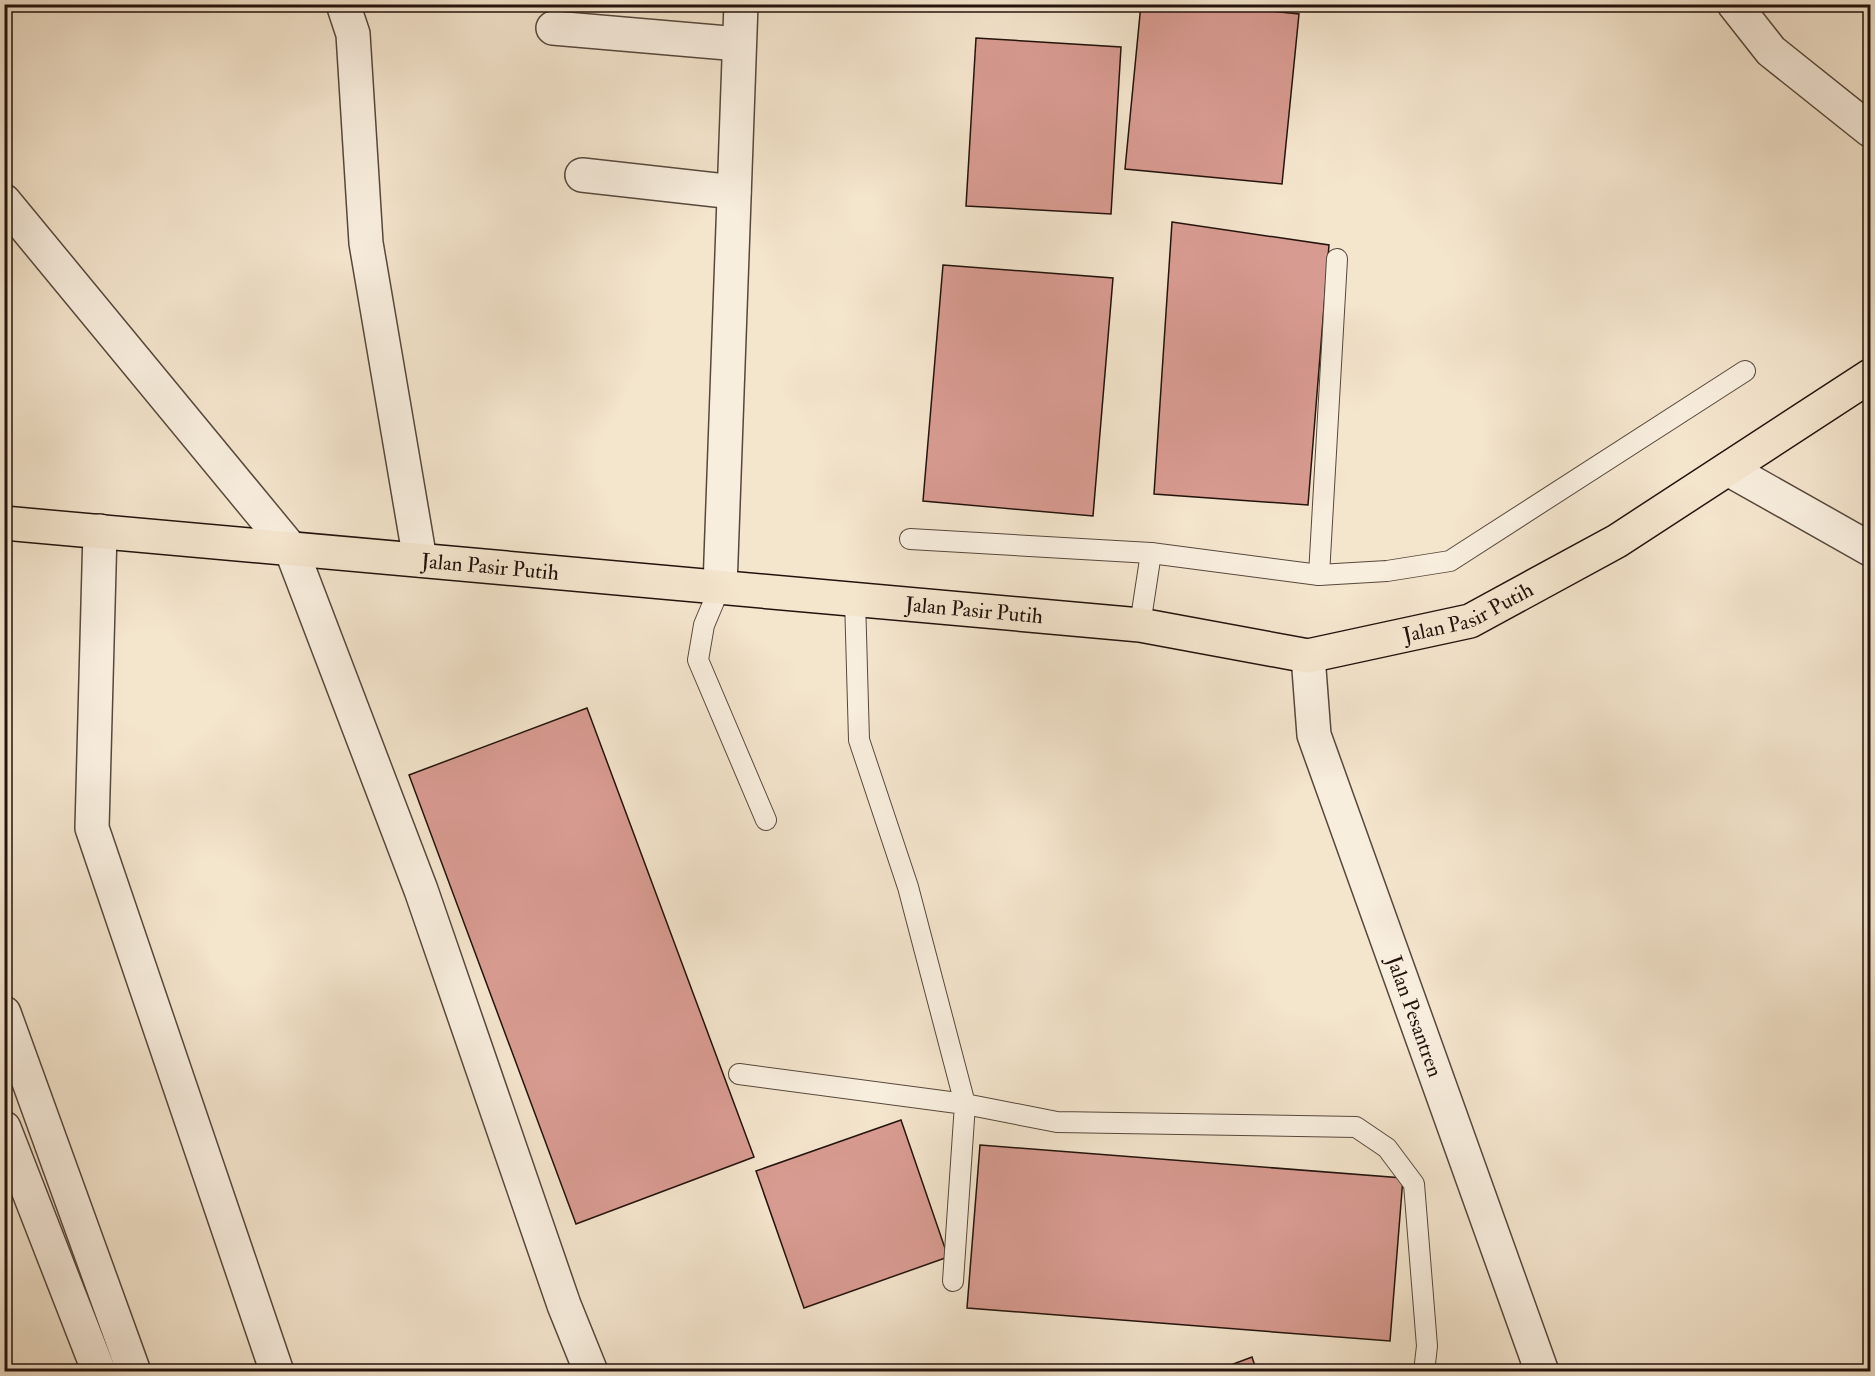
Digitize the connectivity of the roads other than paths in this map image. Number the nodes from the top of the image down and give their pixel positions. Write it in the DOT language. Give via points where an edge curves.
graph roads {
  1 [pos="343,4"];
  2 [pos="741,4"];
  3 [pos="1734,4"];
  4 [pos="553,28"];
  5 [pos="739,44"];
  6 [pos="1870,130"];
  7 [pos="582,175"];
  8 [pos="734,192"];
  9 [pos="4,201"];
  10 [pos="1337,260"];
  11 [pos="1745,371"];
  12 [pos="1870,376"];
  13 [pos="1728,469"];
  14 [pos="4,523"];
  15 [pos="100,531"];
  16 [pos="910,539"];
  17 [pos="291,549"];
  18 [pos="1870,549"];
  19 [pos="1151,553"];
  20 [pos="420,560"];
  21 [pos="1319,575"];
  22 [pos="720,587"];
  23 [pos="855,599"];
  24 [pos="1140,625"];
  25 [pos="1308,656"];
  26 [pos="766,820"];
  27 [pos="4,1013"];
  28 [pos="739,1074"];
  29 [pos="964,1104"];
  30 [pos="4,1128"];
  31 [pos="953,1281"];
  32 [pos="99,1371"];
  33 [pos="134,1371"];
  34 [pos="277,1371"];
  35 [pos="591,1371"];
  36 [pos="1424,1371"];
  37 [pos="1542,1371"];
  1 -- 20 [label="street" via="353,34 366,243"];
  2 -- 5 [label="street"];
  3 -- 6 [label="street" via="1771,51"];
  4 -- 5 [label="street"];
  5 -- 8 [label="street"];
  7 -- 8 [label="street"];
  8 -- 22 [label="street"];
  9 -- 17 [label="street"];
  10 -- 21 [label="lane"];
  11 -- 21 [label="lane" via="1450,561 1387,571"];
  12 -- 13 [label="highway, Jalan Pasir Putih"];
  13 -- 18 [label="street"];
  13 -- 25 [label="highway, Jalan Pasir Putih" via="1617,541 1470,621"];
  14 -- 15 [label="highway, Jalan Pasir Putih"];
  15 -- 17 [label="highway, Jalan Pasir Putih"];
  15 -- 34 [label="street" via="92,828"];
  16 -- 19 [label="lane"];
  17 -- 20 [label="highway, Jalan Pasir Putih"];
  17 -- 35 [label="street" via="421,890 564,1305"];
  19 -- 21 [label="lane"];
  19 -- 24 [label="lane"];
  20 -- 22 [label="highway, Jalan Pasir Putih"];
  22 -- 23 [label="highway, Jalan Pasir Putih"];
  22 -- 26 [label="lane" via="704,625 698,660"];
  23 -- 24 [label="highway, Jalan Pasir Putih"];
  23 -- 29 [label="lane" via="859,740 908,887"];
  24 -- 25 [label="highway, Jalan Pasir Putih"];
  25 -- 37 [label="street, Jalan Pesantren" via="1314,735"];
  27 -- 33 [label="street"];
  28 -- 29 [label="lane"];
  29 -- 31 [label="lane"];
  29 -- 36 [label="lane" via="1057,1122 1356,1127 1387,1148 1414,1184 1427,1346"];
  30 -- 32 [label="street"];
}
